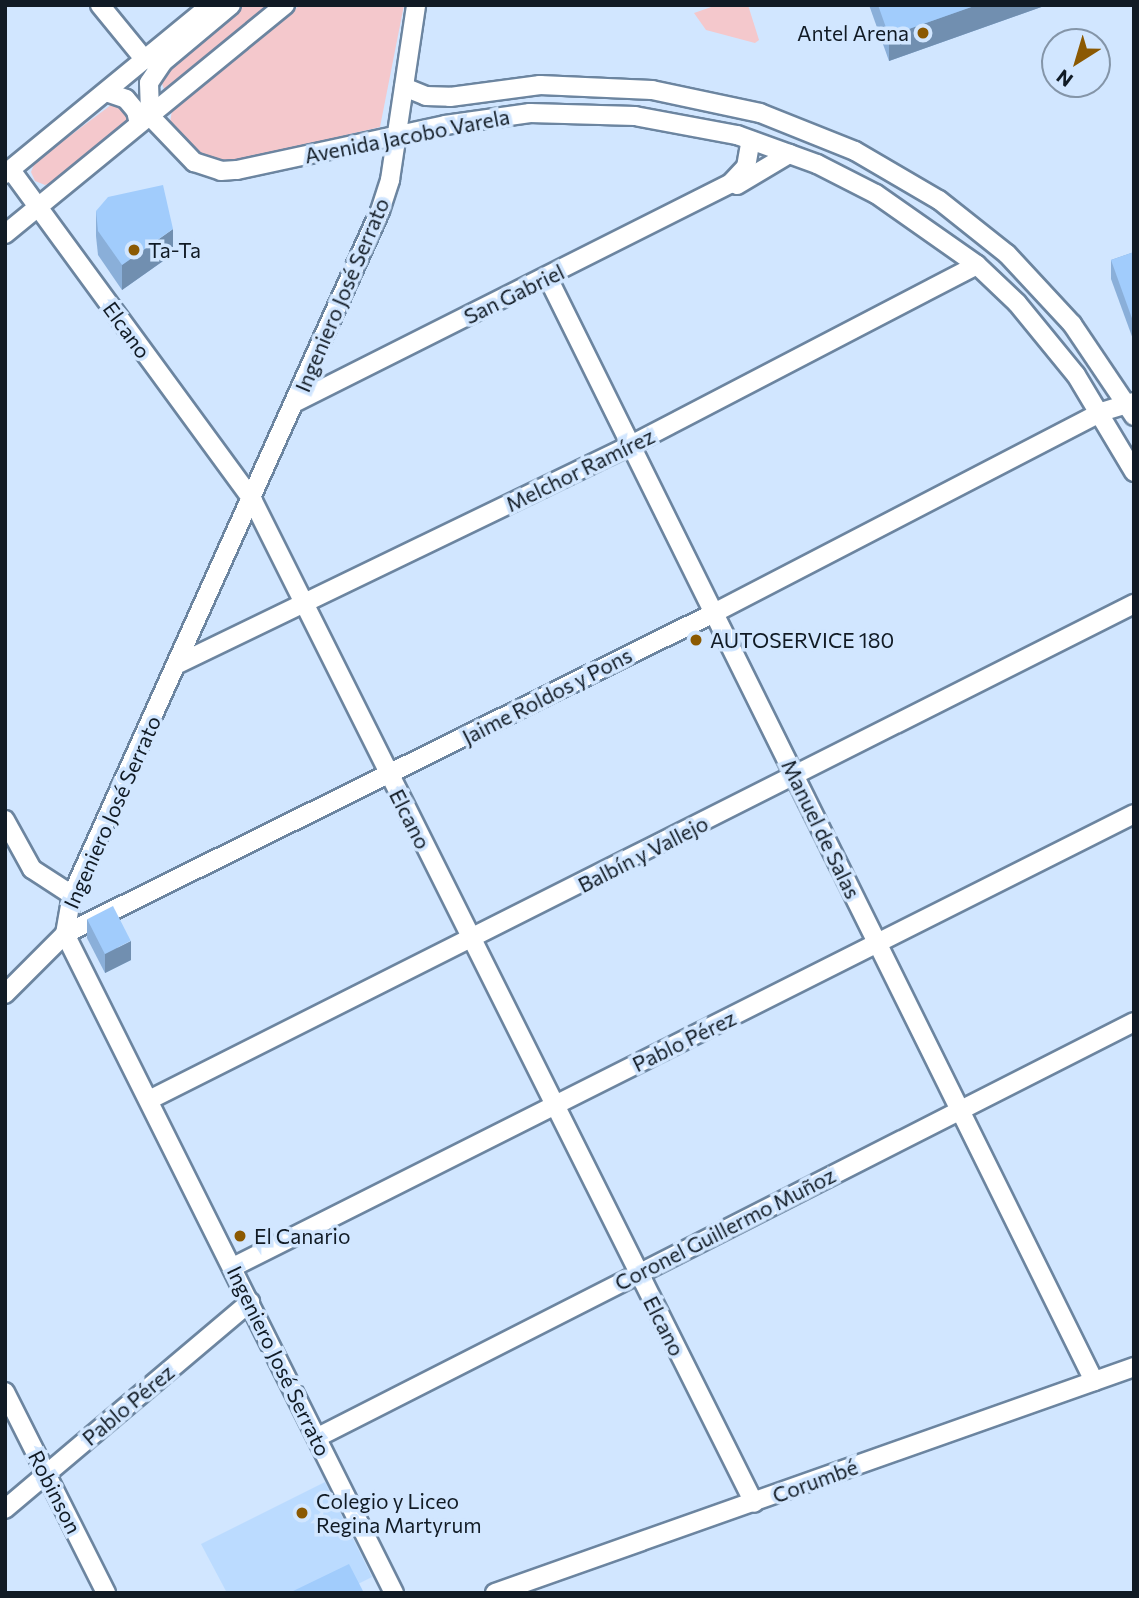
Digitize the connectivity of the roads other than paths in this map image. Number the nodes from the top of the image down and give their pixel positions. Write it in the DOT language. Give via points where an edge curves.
graph roads {
  1 [pos="100,5"];
  2 [pos="211,5"];
  3 [pos="231,5"];
  4 [pos="285,5"];
  5 [pos="416,5"];
  6 [pos="145,60"];
  7 [pos="404,87"];
  8 [pos="106,92"];
  9 [pos="733,105"];
  10 [pos="144,120"];
  11 [pos="724,132"];
  12 [pos="396,139"];
  13 [pos="751,140"];
  14 [pos="789,154"];
  15 [pos="8,172"];
  16 [pos="730,184"];
  17 [pos="916,184"];
  18 [pos="38,207"];
  19 [pos="902,209"];
  20 [pos="5,234"];
  21 [pos="977,265"];
  22 [pos="548,278"];
  23 [pos="296,402"];
  24 [pos="1131,407"];
  25 [pos="1101,412"];
  26 [pos="631,445"];
  27 [pos="1134,472"];
  28 [pos="253,501"];
  29 [pos="1134,604"];
  30 [pos="305,605"];
  31 [pos="714,613"];
  32 [pos="178,664"];
  33 [pos="388,775"];
  34 [pos="796,778"];
  35 [pos="1134,814"];
  36 [pos="5,820"];
  37 [pos="72,895"];
  38 [pos="65,934"];
  39 [pos="471,940"];
  40 [pos="878,945"];
  41 [pos="5,994"];
  42 [pos="1134,1022"];
  43 [pos="149,1100"];
  44 [pos="552,1103"];
  45 [pos="959,1109"];
  46 [pos="233,1267"];
  47 [pos="637,1273"];
  48 [pos="250,1302"];
  49 [pos="1134,1367"];
  50 [pos="1094,1381"];
  51 [pos="5,1392"];
  52 [pos="318,1437"];
  53 [pos="46,1474"];
  54 [pos="754,1503"];
  55 [pos="5,1509"];
  56 [pos="106,1593"];
  57 [pos="394,1593"];
  58 [pos="495,1593"];
  1 -- 6 [label="street"];
  2 -- 6 [label="street"];
  3 -- 10 [label="street" via="152,73"];
  4 -- 10 [label="street"];
  5 -- 7 [label="street, Ingeniero José Serrato"];
  6 -- 8 [label="street"];
  7 -- 9 [label="street, Avenida Jacobo Varela" via="426,96 450,97 505,88 585,85 652,90"];
  7 -- 12 [label="street, Ingeniero José Serrato"];
  8 -- 10 [label="street, Avenida Jacobo Varela" via="126,99"];
  8 -- 15 [label="street"];
  9 -- 11 [label="street"];
  9 -- 17 [label="street, Avenida Jacobo Varela" via="810,131"];
  10 -- 12 [label="street, Avenida Jacobo Varela" via="194,162 221,171"];
  10 -- 18 [label="street"];
  11 -- 12 [label="street, Avenida Jacobo Varela" via="635,116 551,113 445,125"];
  11 -- 13 [label="street, Avenida Jacobo Varela"];
  12 -- 23 [label="street, Ingeniero José Serrato" via="380,211"];
  13 -- 14 [label="street, Avenida Jacobo Varela"];
  13 -- 16 [label="street" via="746,167"];
  14 -- 16 [label="street, San Gabriel" via="738,185"];
  14 -- 19 [label="street, Avenida Jacobo Varela"];
  15 -- 18 [label="street, Elcano"];
  16 -- 22 [label="street, San Gabriel"];
  17 -- 19 [label="street"];
  17 -- 24 [label="street, Avenida Jacobo Varela" via="1007,254 1038,285"];
  18 -- 20 [label="street"];
  18 -- 28 [label="street, Elcano"];
  19 -- 21 [label="street, Avenida Jacobo Varela"];
  21 -- 25 [label="street, Avenida Jacobo Varela" via="1040,329"];
  21 -- 26 [label="street, Melchor Ramírez"];
  22 -- 23 [label="street, San Gabriel"];
  22 -- 26 [label="street, Manuel de Salas"];
  23 -- 28 [label="street, Ingeniero José Serrato"];
  24 -- 25 [label="street, Jaime Roldos y Pons"];
  25 -- 27 [label="street, Avenida Jacobo Varela"];
  25 -- 31 [label="street, Jaime Roldos y Pons"];
  26 -- 30 [label="street, Melchor Ramírez"];
  26 -- 31 [label="street, Manuel de Salas"];
  28 -- 30 [label="street, Elcano"];
  28 -- 32 [label="street, Ingeniero José Serrato"];
  29 -- 34 [label="street, Balbín y Vallejo"];
  30 -- 32 [label="street, Melchor Ramírez"];
  30 -- 33 [label="street, Elcano"];
  31 -- 33 [label="street, Jaime Roldos y Pons"];
  31 -- 34 [label="street, Manuel de Salas"];
  32 -- 37 [label="street, Ingeniero José Serrato"];
  33 -- 38 [label="street, Jaime Roldos y Pons"];
  33 -- 39 [label="street, Elcano"];
  34 -- 39 [label="street, Balbín y Vallejo"];
  34 -- 40 [label="street, Manuel de Salas"];
  35 -- 40 [label="street, Pablo Pérez"];
  36 -- 37 [label="street" via="32,869"];
  37 -- 38 [label="street, Ingeniero José Serrato"];
  38 -- 41 [label="street, Jaime Roldos y Pons"];
  38 -- 43 [label="street, Ingeniero José Serrato"];
  39 -- 43 [label="street, Balbín y Vallejo"];
  39 -- 44 [label="street, Elcano"];
  40 -- 44 [label="street, Pablo Pérez"];
  40 -- 45 [label="street, Manuel de Salas"];
  42 -- 45 [label="street, Coronel Guillermo Muñoz"];
  43 -- 46 [label="street, Ingeniero José Serrato"];
  44 -- 46 [label="street, Pablo Pérez"];
  44 -- 47 [label="street, Elcano"];
  45 -- 47 [label="street, Coronel Guillermo Muñoz"];
  45 -- 50 [label="street, Manuel de Salas"];
  46 -- 48 [label="street, Ingeniero José Serrato"];
  47 -- 52 [label="street, Coronel Guillermo Muñoz"];
  47 -- 54 [label="street, Elcano"];
  48 -- 52 [label="street, Ingeniero José Serrato"];
  48 -- 53 [label="street, Pablo Pérez"];
  49 -- 50 [label="street, Corumbé"];
  50 -- 54 [label="street, Corumbé"];
  51 -- 53 [label="street, Robinson"];
  52 -- 57 [label="street, Ingeniero José Serrato"];
  53 -- 55 [label="street, Pablo Pérez"];
  53 -- 56 [label="street, Robinson"];
  54 -- 58 [label="street, Corumbé"];
}
